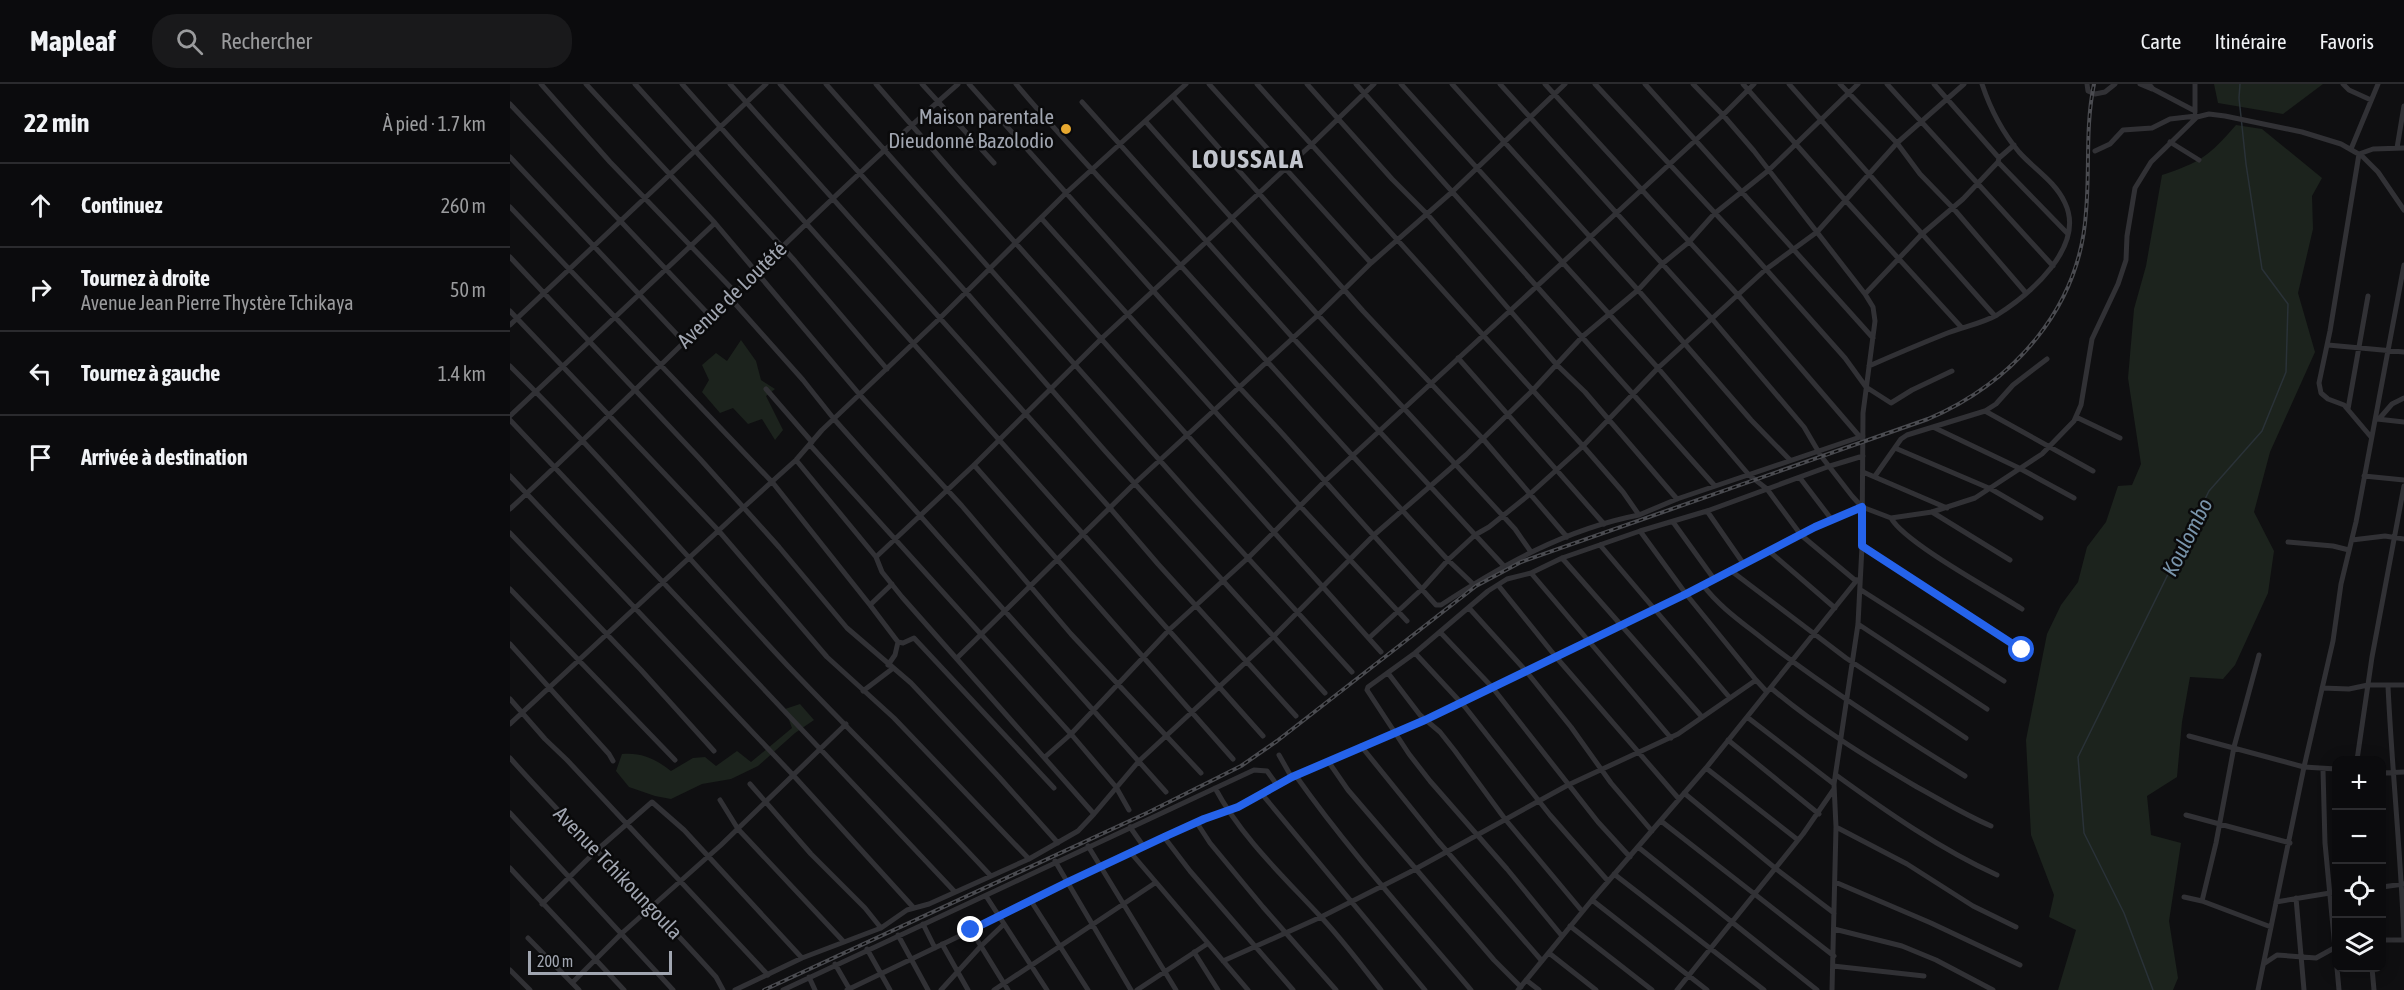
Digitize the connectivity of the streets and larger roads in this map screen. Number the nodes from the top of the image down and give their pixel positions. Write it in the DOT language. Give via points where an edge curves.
graph roads {
  1 [pos="541,84"];
  2 [pos="586,84"];
  3 [pos="635,84"];
  4 [pos="682,84"];
  5 [pos="730,84"];
  6 [pos="766,84"];
  7 [pos="780,84"];
  8 [pos="826,84"];
  9 [pos="876,84"];
  10 [pos="922,84"];
  11 [pos="958,84"];
  12 [pos="969,84"];
  13 [pos="1016,84"];
  14 [pos="1186,84"];
  15 [pos="1209,84"];
  16 [pos="1257,84"];
  17 [pos="1307,84"];
  18 [pos="1356,84"];
  19 [pos="1374,84"];
  20 [pos="1401,84"];
  21 [pos="1452,84"];
  22 [pos="1500,84"];
  23 [pos="1545,84"];
  24 [pos="1565,84"];
  25 [pos="1595,84"];
  26 [pos="1645,84"];
  27 [pos="1693,84"];
  28 [pos="1743,84"];
  29 [pos="1754,84"];
  30 [pos="1789,84"];
  31 [pos="1840,84"];
  32 [pos="1858,84"];
  33 [pos="1887,84"];
  34 [pos="1934,84"];
  35 [pos="1964,84"];
  36 [pos="1982,84"];
  37 [pos="2087,84"];
  38 [pos="2115,84"];
  39 [pos="2139,84"];
  40 [pos="2149,84"];
  41 [pos="2194,84"];
  42 [pos="2343,84"];
  43 [pos="2378,84"];
  44 [pos="2153,89"];
  45 [pos="1749,90"];
  46 [pos="1364,93"];
  47 [pos="1849,93"];
  48 [pos="1555,94"];
  49 [pos="1173,96"];
  50 [pos="1948,100"];
  51 [pos="2371,100"];
  52 [pos="939,101"];
  53 [pos="747,102"];
  54 [pos="1082,102"];
  55 [pos="510,104"];
  56 [pos="2404,106"];
  57 [pos="2196,114"];
  58 [pos="1723,115"];
  59 [pos="1530,117"];
  60 [pos="1338,119"];
  61 [pos="1821,119"];
  62 [pos="1146,122"];
  63 [pos="1922,122"];
  64 [pos="912,126"];
  65 [pos="720,127"];
  66 [pos="1695,140"];
  67 [pos="1503,142"];
  68 [pos="1897,142"];
  69 [pos="2170,142"];
  70 [pos="1796,143"];
  71 [pos="1120,144"];
  72 [pos="1311,145"];
  73 [pos="2014,145"];
  74 [pos="2397,148"];
  75 [pos="2404,148"];
  76 [pos="2351,149"];
  77 [pos="693,151"];
  78 [pos="2095,151"];
  79 [pos="885,152"];
  80 [pos="2360,154"];
  81 [pos="510,157"];
  82 [pos="1998,160"];
  83 [pos="2199,160"];
  84 [pos="994,162"];
  85 [pos="1669,164"];
  86 [pos="1286,168"];
  87 [pos="1477,168"];
  88 [pos="1091,170"];
  89 [pos="1769,170"];
  90 [pos="1868,173"];
  91 [pos="669,175"];
  92 [pos="860,175"];
  93 [pos="1978,185"];
  94 [pos="1642,190"];
  95 [pos="1742,191"];
  96 [pos="1260,192"];
  97 [pos="1452,192"];
  98 [pos="1066,193"];
  99 [pos="644,198"];
  100 [pos="833,199"];
  101 [pos="1846,201"];
  102 [pos="510,207"];
  103 [pos="1953,208"];
  104 [pos="2404,210"];
  105 [pos="1616,213"];
  106 [pos="1427,214"];
  107 [pos="1714,214"];
  108 [pos="1233,217"];
  109 [pos="1041,218"];
  110 [pos="619,222"];
  111 [pos="715,223"];
  112 [pos="806,223"];
  113 [pos="1817,232"];
  114 [pos="2067,233"];
  115 [pos="1922,234"];
  116 [pos="1589,236"];
  117 [pos="1398,239"];
  118 [pos="1208,241"];
  119 [pos="1689,242"];
  120 [pos="1016,243"];
  121 [pos="595,246"];
  122 [pos="690,247"];
  123 [pos="782,247"];
  124 [pos="1793,248"];
  125 [pos="510,258"];
  126 [pos="1898,258"];
  127 [pos="1561,262"];
  128 [pos="1371,263"];
  129 [pos="1662,264"];
  130 [pos="2404,265"];
  131 [pos="1181,266"];
  132 [pos="2053,266"];
  133 [pos="990,269"];
  134 [pos="570,270"];
  135 [pos="665,270"];
  136 [pos="1765,270"];
  137 [pos="757,273"];
  138 [pos="1536,285"];
  139 [pos="1344,289"];
  140 [pos="1638,290"];
  141 [pos="966,291"];
  142 [pos="1154,292"];
  143 [pos="736,293"];
  144 [pos="2026,293"];
  145 [pos="544,294"];
  146 [pos="640,294"];
  147 [pos="1865,294"];
  148 [pos="1738,295"];
  149 [pos="2368,296"];
  150 [pos="730,298"];
  151 [pos="510,311"];
  152 [pos="1510,311"];
  153 [pos="1129,315"];
  154 [pos="1318,315"];
  155 [pos="1609,315"];
  156 [pos="1995,316"];
  157 [pos="615,317"];
  158 [pos="711,317"];
  159 [pos="517,319"];
  160 [pos="939,319"];
  161 [pos="1713,320"];
  162 [pos="510,325"];
  163 [pos="1962,328"];
  164 [pos="1484,335"];
  165 [pos="1582,337"];
  166 [pos="1293,338"];
  167 [pos="1873,338"];
  168 [pos="1101,339"];
  169 [pos="590,342"];
  170 [pos="684,342"];
  171 [pos="913,343"];
  172 [pos="1685,345"];
  173 [pos="2328,345"];
  174 [pos="2359,349"];
  175 [pos="2387,351"];
  176 [pos="2404,352"];
  177 [pos="1458,358"];
  178 [pos="2047,359"];
  179 [pos="1267,363"];
  180 [pos="660,365"];
  181 [pos="1075,365"];
  182 [pos="1557,365"];
  183 [pos="510,366"];
  184 [pos="564,366"];
  185 [pos="1869,366"];
  186 [pos="887,369"];
  187 [pos="1658,369"];
  188 [pos="1952,371"];
  189 [pos="1431,384"];
  190 [pos="1239,387"];
  191 [pos="1866,387"];
  192 [pos="1050,388"];
  193 [pos="766,389"];
  194 [pos="636,390"];
  195 [pos="1532,391"];
  196 [pos="536,392"];
  197 [pos="860,395"];
  198 [pos="1633,395"];
  199 [pos="2404,398"];
  200 [pos="1404,408"];
  201 [pos="1215,409"];
  202 [pos="2348,409"];
  203 [pos="1984,411"];
  204 [pos="1024,414"];
  205 [pos="610,415"];
  206 [pos="1508,415"];
  207 [pos="2076,417"];
  208 [pos="510,418"];
  209 [pos="1609,418"];
  210 [pos="834,419"];
  211 [pos="2377,419"];
  212 [pos="2404,422"];
  213 [pos="1933,427"];
  214 [pos="1379,431"];
  215 [pos="1188,434"];
  216 [pos="1862,436"];
  217 [pos="2371,437"];
  218 [pos="2120,438"];
  219 [pos="999,439"];
  220 [pos="1483,439"];
  221 [pos="582,442"];
  222 [pos="811,443"];
  223 [pos="1583,446"];
  224 [pos="2048,447"];
  225 [pos="1894,448"];
  226 [pos="1818,452"];
  227 [pos="1352,456"];
  228 [pos="1863,456"];
  229 [pos="796,460"];
  230 [pos="1161,460"];
  231 [pos="1790,460"];
  232 [pos="974,465"];
  233 [pos="1455,465"];
  234 [pos="1830,466"];
  235 [pos="554,468"];
  236 [pos="2019,468"];
  237 [pos="1557,469"];
  238 [pos="2093,471"];
  239 [pos="1863,472"];
  240 [pos="1749,475"];
  241 [pos="510,476"];
  242 [pos="1875,476"];
  243 [pos="2364,476"];
  244 [pos="1800,478"];
  245 [pos="2404,480"];
  246 [pos="1325,481"];
  247 [pos="773,483"];
  248 [pos="1135,483"];
  249 [pos="1429,486"];
  250 [pos="1715,486"];
  251 [pos="2404,486"];
  252 [pos="1767,489"];
  253 [pos="1991,489"];
  254 [pos="946,490"];
  255 [pos="526,494"];
  256 [pos="1530,494"];
  257 [pos="2074,498"];
  258 [pos="1677,499"];
  259 [pos="1300,506"];
  260 [pos="744,507"];
  261 [pos="1862,507"];
  262 [pos="1110,508"];
  263 [pos="1947,508"];
  264 [pos="510,509"];
  265 [pos="1402,509"];
  266 [pos="1707,512"];
  267 [pos="1932,512"];
  268 [pos="1639,515"];
  269 [pos="921,516"];
  270 [pos="1502,516"];
  271 [pos="1891,518"];
  272 [pos="2041,519"];
  273 [pos="1832,520"];
  274 [pos="1673,522"];
  275 [pos="1604,524"];
  276 [pos="718,530"];
  277 [pos="1640,531"];
  278 [pos="1274,532"];
  279 [pos="510,533"];
  280 [pos="1083,534"];
  281 [pos="1374,535"];
  282 [pos="1801,535"];
  283 [pos="1475,536"];
  284 [pos="2394,536"];
  285 [pos="1567,537"];
  286 [pos="2404,539"];
  287 [pos="895,540"];
  288 [pos="2352,540"];
  289 [pos="2288,542"];
  290 [pos="1600,545"];
  291 [pos="1862,546"];
  292 [pos="2349,550"];
  293 [pos="1769,551"];
  294 [pos="1531,552"];
  295 [pos="690,557"];
  296 [pos="876,557"];
  297 [pos="1249,557"];
  298 [pos="1562,558"];
  299 [pos="1350,559"];
  300 [pos="1057,560"];
  301 [pos="1448,560"];
  302 [pos="2010,560"];
  303 [pos="1743,563"];
  304 [pos="1503,565"];
  305 [pos="1730,570"];
  306 [pos="1531,573"];
  307 [pos="1861,575"];
  308 [pos="1714,579"];
  309 [pos="1224,580"];
  310 [pos="1856,581"];
  311 [pos="663,582"];
  312 [pos="1472,583"];
  313 [pos="892,584"];
  314 [pos="1029,585"];
  315 [pos="1498,585"];
  316 [pos="1703,585"];
  317 [pos="1321,587"];
  318 [pos="510,589"];
  319 [pos="1422,589"];
  320 [pos="1861,590"];
  321 [pos="1686,594"];
  322 [pos="870,604"];
  323 [pos="1195,605"];
  324 [pos="635,608"];
  325 [pos="1469,608"];
  326 [pos="1836,608"];
  327 [pos="1653,609"];
  328 [pos="2022,609"];
  329 [pos="1297,610"];
  330 [pos="1004,611"];
  331 [pos="1398,611"];
  332 [pos="1407,621"];
  333 [pos="1858,624"];
  334 [pos="1621,625"];
  335 [pos="1169,630"];
  336 [pos="1440,632"];
  337 [pos="607,634"];
  338 [pos="1814,634"];
  339 [pos="980,635"];
  340 [pos="1274,636"];
  341 [pos="1369,638"];
  342 [pos="1588,641"];
  343 [pos="898,642"];
  344 [pos="510,644"];
  345 [pos="2022,650"];
  346 [pos="1380,652"];
  347 [pos="1415,653"];
  348 [pos="2259,655"];
  349 [pos="1143,657"];
  350 [pos="1556,657"];
  351 [pos="957,658"];
  352 [pos="578,661"];
  353 [pos="1246,661"];
  354 [pos="1792,661"];
  355 [pos="1852,663"];
  356 [pos="890,667"];
  357 [pos="1526,671"];
  358 [pos="1352,672"];
  359 [pos="1388,673"];
  360 [pos="1756,680"];
  361 [pos="2004,681"];
  362 [pos="2404,684"];
  363 [pos="1119,685"];
  364 [pos="1220,685"];
  365 [pos="2368,685"];
  366 [pos="549,686"];
  367 [pos="2388,686"];
  368 [pos="1492,687"];
  369 [pos="2322,688"];
  370 [pos="1769,690"];
  371 [pos="863,691"];
  372 [pos="1325,693"];
  373 [pos="1730,698"];
  374 [pos="510,699"];
  375 [pos="1846,700"];
  376 [pos="1460,702"];
  377 [pos="1988,709"];
  378 [pos="1094,711"];
  379 [pos="1192,711"];
  380 [pos="523,712"];
  381 [pos="1296,716"];
  382 [pos="1702,717"];
  383 [pos="1747,717"];
  384 [pos="1425,720"];
  385 [pos="510,724"];
  386 [pos="846,724"];
  387 [pos="1396,731"];
  388 [pos="1071,734"];
  389 [pos="1166,736"];
  390 [pos="1263,736"];
  391 [pos="2189,736"];
  392 [pos="1671,738"];
  393 [pos="1966,738"];
  394 [pos="1728,740"];
  395 [pos="1841,740"];
  396 [pos="1361,746"];
  397 [pos="2234,747"];
  398 [pos="819,750"];
  399 [pos="714,751"];
  400 [pos="1638,753"];
  401 [pos="1279,755"];
  402 [pos="2358,756"];
  403 [pos="1045,757"];
  404 [pos="510,758"];
  405 [pos="1233,759"];
  406 [pos="675,760"];
  407 [pos="1139,760"];
  408 [pos="613,761"];
  409 [pos="1329,761"];
  410 [pos="2304,767"];
  411 [pos="1706,768"];
  412 [pos="2332,769"];
  413 [pos="1601,770"];
  414 [pos="2323,770"];
  415 [pos="2404,772"];
  416 [pos="1201,773"];
  417 [pos="2386,773"];
  418 [pos="2392,773"];
  419 [pos="793,775"];
  420 [pos="1836,775"];
  421 [pos="1965,776"];
  422 [pos="1294,777"];
  423 [pos="750,784"];
  424 [pos="1277,785"];
  425 [pos="1568,785"];
  426 [pos="1834,786"];
  427 [pos="1116,787"];
  428 [pos="1054,788"];
  429 [pos="1215,788"];
  430 [pos="1166,792"];
  431 [pos="1261,793"];
  432 [pos="1684,794"];
  433 [pos="720,800"];
  434 [pos="1679,800"];
  435 [pos="1539,801"];
  436 [pos="766,802"];
  437 [pos="1129,810"];
  438 [pos="1227,811"];
  439 [pos="510,813"];
  440 [pos="1819,813"];
  441 [pos="1094,814"];
  442 [pos="2186,815"];
  443 [pos="1505,819"];
  444 [pos="1197,822"];
  445 [pos="1661,822"];
  446 [pos="627,823"];
  447 [pos="2220,825"];
  448 [pos="1991,826"];
  449 [pos="1130,827"];
  450 [pos="1836,827"];
  451 [pos="738,829"];
  452 [pos="1652,831"];
  453 [pos="1478,834"];
  454 [pos="1164,837"];
  455 [pos="1798,840"];
  456 [pos="1058,843"];
  457 [pos="2290,843"];
  458 [pos="1088,846"];
  459 [pos="1144,847"];
  460 [pos="1638,847"];
  461 [pos="597,850"];
  462 [pos="1446,851"];
  463 [pos="1131,853"];
  464 [pos="1630,856"];
  465 [pos="708,857"];
  466 [pos="1029,859"];
  467 [pos="1055,861"];
  468 [pos="1101,867"];
  469 [pos="510,868"];
  470 [pos="1775,868"];
  471 [pos="1415,869"];
  472 [pos="1614,874"];
  473 [pos="1998,875"];
  474 [pos="990,876"];
  475 [pos="569,878"];
  476 [pos="680,881"];
  477 [pos="1608,881"];
  478 [pos="1068,882"];
  479 [pos="1836,882"];
  480 [pos="1155,884"];
  481 [pos="2404,884"];
  482 [pos="1381,886"];
  483 [pos="2332,886"];
  484 [pos="2386,886"];
  485 [pos="955,892"];
  486 [pos="2332,892"];
  487 [pos="1755,895"];
  488 [pos="986,896"];
  489 [pos="2184,897"];
  490 [pos="2296,898"];
  491 [pos="1592,900"];
  492 [pos="1031,901"];
  493 [pos="1351,901"];
  494 [pos="2202,901"];
  495 [pos="2276,902"];
  496 [pos="542,904"];
  497 [pos="1125,904"];
  498 [pos="652,906"];
  499 [pos="913,908"];
  500 [pos="1582,911"];
  501 [pos="1834,913"];
  502 [pos="999,916"];
  503 [pos="1321,917"];
  504 [pos="1732,921"];
  505 [pos="923,924"];
  506 [pos="1004,924"];
  507 [pos="1092,926"];
  508 [pos="1570,926"];
  509 [pos="2016,927"];
  510 [pos="2271,927"];
  511 [pos="881,928"];
  512 [pos="1834,929"];
  513 [pos="971,930"];
  514 [pos="621,934"];
  515 [pos="1285,934"];
  516 [pos="898,935"];
  517 [pos="1562,936"];
  518 [pos="528,938"];
  519 [pos="2386,940"];
  520 [pos="2404,940"];
  521 [pos="843,941"];
  522 [pos="942,944"];
  523 [pos="1208,944"];
  524 [pos="981,946"];
  525 [pos="1256,946"];
  526 [pos="1061,947"];
  527 [pos="935,948"];
  528 [pos="1710,948"];
  529 [pos="867,949"];
  530 [pos="2332,950"];
  531 [pos="1194,952"];
  532 [pos="1548,953"];
  533 [pos="1834,956"];
  534 [pos="802,958"];
  535 [pos="2302,958"];
  536 [pos="597,959"];
  537 [pos="911,959"];
  538 [pos="1223,961"];
  539 [pos="1542,961"];
  540 [pos="836,964"];
  541 [pos="2264,964"];
  542 [pos="1032,965"];
  543 [pos="2020,965"];
  544 [pos="1833,966"];
  545 [pos="510,970"];
  546 [pos="1164,971"];
  547 [pos="957,972"];
  548 [pos="2337,972"];
  549 [pos="2372,972"];
  550 [pos="880,974"];
  551 [pos="768,975"];
  552 [pos="1689,976"];
  553 [pos="1924,976"];
  554 [pos="810,977"];
  555 [pos="1526,980"];
  556 [pos="572,983"];
  557 [pos="1004,984"];
  558 [pos="1520,988"];
  559 [pos="530,990"];
  560 [pos="579,990"];
  561 [pos="624,990"];
  562 [pos="673,990"];
  563 [pos="723,990"];
  564 [pos="735,990"];
  565 [pos="783,990"];
  566 [pos="815,990"];
  567 [pos="849,990"];
  568 [pos="890,990"];
  569 [pos="928,990"];
  570 [pos="941,990"];
  571 [pos="968,990"];
  572 [pos="994,990"];
  573 [pos="1008,990"];
  574 [pos="1047,990"];
  575 [pos="1088,990"];
  576 [pos="1131,990"];
  577 [pos="1137,990"];
  578 [pos="1176,990"];
  579 [pos="1218,990"];
  580 [pos="1248,990"];
  581 [pos="1293,990"];
  582 [pos="1336,990"];
  583 [pos="1381,990"];
  584 [pos="1425,990"];
  585 [pos="1471,990"];
  586 [pos="1539,990"];
  587 [pos="1596,990"];
  588 [pos="1652,990"];
  589 [pos="1677,990"];
  590 [pos="1707,990"];
  591 [pos="1764,990"];
  592 [pos="1817,990"];
  593 [pos="1832,990"];
  594 [pos="1993,990"];
  595 [pos="2258,990"];
  596 [pos="2304,990"];
  597 [pos="2339,990"];
  598 [pos="2374,990"];
  1 -- 99 [label="street"];
  2 -- 91 [label="street"];
  3 -- 77 [label="street"];
  4 -- 65 [label="street"];
  5 -- 53 [label="street"];
  6 -- 53 [label="street"];
  7 -- 92 [label="street"];
  8 -- 79 [label="street"];
  9 -- 64 [label="street"];
  10 -- 52 [label="street"];
  11 -- 52 [label="street, Avenue de Loutété"];
  12 -- 98 [label="street"];
  13 -- 88 [label="street"];
  14 -- 49 [label="street"];
  15 -- 86 [label="street"];
  16 -- 72 [label="street"];
  17 -- 60 [label="street"];
  18 -- 46 [label="street"];
  19 -- 46 [label="street"];
  20 -- 87 [label="street"];
  21 -- 67 [label="street"];
  22 -- 59 [label="street"];
  23 -- 48 [label="street"];
  24 -- 48 [label="street"];
  25 -- 85 [label="street"];
  26 -- 66 [label="street"];
  27 -- 58 [label="street"];
  28 -- 45 [label="street"];
  29 -- 45 [label="street"];
  30 -- 61 [label="street"];
  31 -- 47 [label="street"];
  32 -- 47 [label="street"];
  33 -- 63 [label="street"];
  34 -- 50 [label="street"];
  35 -- 50 [label="street"];
  36 -- 73 [label="street"];
  37 -- 38 [label="street" via="2088,91 2095,94"];
  39 -- 44 [label="street"];
  40 -- 44 [label="street"];
  41 -- 57 [label="street"];
  42 -- 51 [label="street"];
  43 -- 51 [label="street"];
  44 -- 57 [label="street"];
  45 -- 58 [label="street"];
  45 -- 70 [label="street"];
  46 -- 60 [label="street"];
  46 -- 97 [label="street"];
  47 -- 61 [label="street"];
  47 -- 68 [label="street"];
  48 -- 59 [label="street"];
  48 -- 94 [label="street"];
  49 -- 62 [label="street"];
  49 -- 96 [label="street"];
  50 -- 63 [label="street"];
  50 -- 82 [label="street"];
  51 -- 76 [label="street"];
  52 -- 64 [label="street, Avenue de Loutété"];
  52 -- 84 [label="street"];
  53 -- 65 [label="street"];
  53 -- 100 [label="street"];
  54 -- 71 [label="street"];
  55 -- 110 [label="street"];
  56 -- 74 [label="street"];
  57 -- 69 [label="street"];
  57 -- 76 [label="street" via="2225,116 2312,135"];
  57 -- 78 [label="street" via="2170,118 2152,128 2122,130 2110,144"];
  58 -- 66 [label="street"];
  58 -- 89 [label="street"];
  59 -- 67 [label="street"];
  59 -- 105 [label="street"];
  60 -- 72 [label="street"];
  60 -- 106 [label="street"];
  61 -- 70 [label="street"];
  61 -- 90 [label="street"];
  62 -- 71 [label="street"];
  62 -- 108 [label="street"];
  63 -- 68 [label="street"];
  63 -- 93 [label="street"];
  64 -- 79 [label="street, Avenue de Loutété"];
  64 -- 120 [label="street"];
  65 -- 77 [label="street"];
  65 -- 112 [label="street"];
  66 -- 85 [label="street"];
  66 -- 95 [label="street"];
  67 -- 87 [label="street"];
  67 -- 116 [label="street"];
  68 -- 90 [label="street"];
  68 -- 103 [label="street" via="1920,174"];
  69 -- 83 [label="street"];
  69 -- 207 [label="street" via="2135,188 2126,260 2092,339"];
  70 -- 89 [label="street"];
  70 -- 101 [label="street"];
  71 -- 88 [label="street"];
  71 -- 118 [label="street"];
  72 -- 86 [label="street"];
  72 -- 117 [label="street"];
  73 -- 82 [label="street"];
  73 -- 114 [label="street" via="2063,199 2068,212"];
  74 -- 75 [label="street"];
  74 -- 80 [label="street"];
  76 -- 80 [label="street"];
  77 -- 91 [label="street"];
  77 -- 123 [label="street"];
  79 -- 92 [label="street, Avenue de Loutété"];
  79 -- 133 [label="street"];
  80 -- 104 [label="street" via="2378,172"];
  80 -- 173 [label="street"];
  81 -- 121 [label="street"];
  82 -- 93 [label="street"];
  82 -- 114 [label="street"];
  85 -- 94 [label="street"];
  85 -- 107 [label="street"];
  86 -- 96 [label="street"];
  86 -- 128 [label="street"];
  87 -- 97 [label="street"];
  87 -- 127 [label="street"];
  88 -- 98 [label="street"];
  88 -- 131 [label="street"];
  89 -- 95 [label="street"];
  89 -- 113 [label="street"];
  90 -- 101 [label="street"];
  90 -- 115 [label="street"];
  91 -- 99 [label="street"];
  91 -- 111 [label="street"];
  92 -- 100 [label="street, Avenue de Loutété"];
  92 -- 141 [label="street"];
  93 -- 103 [label="street"];
  93 -- 132 [label="street"];
  94 -- 105 [label="street"];
  94 -- 119 [label="street"];
  95 -- 107 [label="street"];
  95 -- 124 [label="street"];
  96 -- 108 [label="street"];
  96 -- 139 [label="street"];
  97 -- 106 [label="street"];
  97 -- 138 [label="street"];
  98 -- 109 [label="street"];
  98 -- 142 [label="street"];
  99 -- 110 [label="street"];
  99 -- 122 [label="street"];
  100 -- 112 [label="street, Avenue de Loutété"];
  100 -- 160 [label="street"];
  101 -- 113 [label="street"];
  101 -- 126 [label="street"];
  102 -- 134 [label="street"];
  103 -- 115 [label="street"];
  103 -- 144 [label="street"];
  105 -- 116 [label="street"];
  105 -- 129 [label="street"];
  106 -- 117 [label="street"];
  106 -- 152 [label="street"];
  107 -- 119 [label="street"];
  107 -- 136 [label="street"];
  108 -- 118 [label="street"];
  108 -- 154 [label="street"];
  109 -- 120 [label="street"];
  109 -- 153 [label="street"];
  110 -- 121 [label="street"];
  110 -- 135 [label="street"];
  111 -- 122 [label="street"];
  111 -- 137 [label="street"];
  112 -- 123 [label="street, Avenue de Loutété"];
  112 -- 171 [label="street"];
  113 -- 124 [label="street"];
  113 -- 147 [label="street"];
  114 -- 132 [label="street"];
  115 -- 126 [label="street"];
  115 -- 156 [label="street"];
  116 -- 127 [label="street"];
  116 -- 140 [label="street"];
  117 -- 128 [label="street"];
  117 -- 164 [label="street"];
  118 -- 131 [label="street"];
  118 -- 166 [label="street"];
  119 -- 129 [label="street"];
  119 -- 148 [label="street"];
  120 -- 133 [label="street"];
  120 -- 168 [label="street"];
  121 -- 134 [label="street"];
  121 -- 146 [label="street"];
  122 -- 135 [label="street"];
  122 -- 143 [label="street"];
  123 -- 137 [label="street, Avenue de Loutété"];
  123 -- 186 [label="street"];
  124 -- 136 [label="street"];
  124 -- 167 [label="street"];
  125 -- 145 [label="street"];
  126 -- 147 [label="street"];
  126 -- 163 [label="street"];
  127 -- 138 [label="street"];
  127 -- 155 [label="street"];
  128 -- 139 [label="street"];
  129 -- 140 [label="street"];
  129 -- 161 [label="street"];
  130 -- 175 [label="street"];
  131 -- 142 [label="street"];
  131 -- 179 [label="street"];
  132 -- 144 [label="street"];
  133 -- 141 [label="street"];
  133 -- 181 [label="street"];
  134 -- 145 [label="street"];
  134 -- 157 [label="street"];
  135 -- 146 [label="street"];
  135 -- 158 [label="street"];
  136 -- 148 [label="street"];
  136 -- 191 [label="street" via="1845,358"];
  137 -- 143 [label="street, Avenue de Loutété"];
  137 -- 197 [label="street"];
  138 -- 152 [label="street"];
  138 -- 165 [label="street"];
  139 -- 154 [label="street"];
  139 -- 189 [label="street"];
  140 -- 155 [label="street"];
  140 -- 172 [label="street"];
  141 -- 160 [label="street"];
  141 -- 192 [label="street"];
  142 -- 153 [label="street"];
  142 -- 190 [label="street"];
  143 -- 150 [label="street, Avenue de Loutété"];
  144 -- 156 [label="street"];
  145 -- 159 [label="street"];
  145 -- 169 [label="street"];
  146 -- 157 [label="street"];
  146 -- 170 [label="street"];
  147 -- 167 [label="street" via="1873,307"];
  148 -- 161 [label="street"];
  148 -- 216 [label="street"];
  149 -- 174 [label="street"];
  150 -- 158 [label="street, Avenue de Loutété"];
  150 -- 210 [label="street"];
  151 -- 159 [label="street"];
  152 -- 164 [label="street"];
  152 -- 182 [label="street"];
  153 -- 168 [label="street"];
  153 -- 201 [label="street"];
  154 -- 166 [label="street"];
  154 -- 200 [label="street"];
  155 -- 165 [label="street"];
  155 -- 187 [label="street"];
  156 -- 163 [label="street"];
  157 -- 169 [label="street"];
  157 -- 180 [label="street"];
  158 -- 170 [label="street, Avenue de Loutété"];
  159 -- 162 [label="street"];
  159 -- 184 [label="street"];
  160 -- 171 [label="street"];
  160 -- 204 [label="street"];
  161 -- 172 [label="street"];
  161 -- 226 [label="street" via="1804,427"];
  163 -- 185 [label="street"];
  164 -- 177 [label="street"];
  164 -- 195 [label="street"];
  165 -- 182 [label="street"];
  165 -- 198 [label="street"];
  166 -- 179 [label="street"];
  166 -- 214 [label="street"];
  167 -- 185 [label="street"];
  168 -- 181 [label="street"];
  168 -- 215 [label="street"];
  169 -- 184 [label="street"];
  169 -- 194 [label="street"];
  170 -- 180 [label="street, Avenue de Loutété"];
  171 -- 186 [label="street"];
  171 -- 219 [label="street"];
  172 -- 187 [label="street"];
  172 -- 231 [label="street"];
  173 -- 174 [label="street"];
  173 -- 202 [label="street" via="2319,383 2321,393"];
  174 -- 175 [label="street"];
  174 -- 202 [label="street"];
  175 -- 176 [label="street"];
  175 -- 211 [label="street"];
  177 -- 189 [label="street"];
  177 -- 206 [label="street"];
  178 -- 203 [label="street"];
  179 -- 190 [label="street"];
  179 -- 227 [label="street"];
  180 -- 194 [label="street, Avenue de Loutété"];
  180 -- 247 [label="street"];
  181 -- 192 [label="street"];
  181 -- 230 [label="street"];
  182 -- 195 [label="street"];
  182 -- 209 [label="street"];
  183 -- 196 [label="street"];
  184 -- 196 [label="street"];
  184 -- 205 [label="street"];
  185 -- 191 [label="street"];
  186 -- 197 [label="street"];
  187 -- 198 [label="street"];
  187 -- 240 [label="street"];
  188 -- 191 [label="street" via="1891,403"];
  189 -- 200 [label="street"];
  189 -- 220 [label="street"];
  190 -- 201 [label="street"];
  190 -- 246 [label="street"];
  191 -- 216 [label="street"];
  192 -- 204 [label="street"];
  192 -- 248 [label="street"];
  193 -- 222 [label="street"];
  194 -- 205 [label="street, Avenue de Loutété"];
  194 -- 260 [label="street"];
  195 -- 206 [label="street"];
  195 -- 223 [label="street"];
  196 -- 208 [label="street"];
  196 -- 221 [label="street"];
  197 -- 210 [label="street"];
  197 -- 254 [label="street"];
  198 -- 209 [label="street"];
  198 -- 250 [label="street"];
  199 -- 211 [label="street"];
  200 -- 214 [label="street"];
  200 -- 233 [label="street"];
  201 -- 215 [label="street"];
  201 -- 259 [label="street"];
  202 -- 217 [label="street"];
  203 -- 213 [label="street"];
  203 -- 224 [label="street"];
  204 -- 219 [label="street"];
  204 -- 262 [label="street"];
  205 -- 221 [label="street, Avenue de Loutété"];
  205 -- 276 [label="street"];
  206 -- 220 [label="street"];
  206 -- 237 [label="street"];
  207 -- 218 [label="street"];
  207 -- 224 [label="street"];
  208 -- 235 [label="street"];
  209 -- 223 [label="street"];
  209 -- 258 [label="street"];
  210 -- 222 [label="street"];
  210 -- 269 [label="street"];
  211 -- 212 [label="street"];
  211 -- 217 [label="street"];
  213 -- 225 [label="street" via="1907,435"];
  213 -- 236 [label="street"];
  214 -- 227 [label="street"];
  214 -- 249 [label="street"];
  215 -- 230 [label="street"];
  215 -- 278 [label="street"];
  216 -- 226 [label="street"];
  216 -- 228 [label="street"];
  217 -- 243 [label="street"];
  219 -- 232 [label="street"];
  219 -- 280 [label="street"];
  220 -- 233 [label="street"];
  220 -- 256 [label="street"];
  221 -- 235 [label="street, Avenue de Loutété"];
  221 -- 295 [label="street"];
  222 -- 229 [label="street"];
  222 -- 287 [label="street"];
  223 -- 237 [label="street"];
  223 -- 268 [label="street"];
  224 -- 236 [label="street"];
  224 -- 238 [label="street"];
  225 -- 242 [label="street"];
  225 -- 253 [label="street"];
  226 -- 231 [label="street"];
  226 -- 234 [label="street"];
  227 -- 246 [label="street"];
  227 -- 265 [label="street"];
  228 -- 234 [label="street"];
  228 -- 239 [label="street"];
  229 -- 247 [label="street"];
  229 -- 296 [label="street"];
  230 -- 248 [label="street"];
  230 -- 297 [label="street"];
  231 -- 240 [label="street"];
  232 -- 254 [label="street"];
  232 -- 300 [label="street"];
  233 -- 249 [label="street"];
  233 -- 270 [label="street"];
  234 -- 244 [label="street"];
  234 -- 261 [label="street"];
  235 -- 255 [label="street, Avenue de Loutété"];
  235 -- 311 [label="street"];
  236 -- 253 [label="street"];
  236 -- 257 [label="street"];
  237 -- 256 [label="street"];
  237 -- 275 [label="street"];
  239 -- 242 [label="street"];
  239 -- 261 [label="street"];
  240 -- 250 [label="street"];
  240 -- 252 [label="street"];
  241 -- 255 [label="street"];
  242 -- 263 [label="street"];
  243 -- 245 [label="street"];
  243 -- 288 [label="street"];
  244 -- 252 [label="street"];
  244 -- 273 [label="street"];
  246 -- 259 [label="street"];
  246 -- 281 [label="street"];
  247 -- 260 [label="street"];
  247 -- 322 [label="street"];
  248 -- 262 [label="street"];
  248 -- 309 [label="street"];
  249 -- 265 [label="street"];
  249 -- 283 [label="street"];
  250 -- 258 [label="street"];
  251 -- 284 [label="street"];
  252 -- 266 [label="street"];
  252 -- 282 [label="street"];
  253 -- 263 [label="street"];
  253 -- 272 [label="street"];
  254 -- 269 [label="street"];
  254 -- 314 [label="street"];
  255 -- 264 [label="street, Avenue de Loutété"];
  255 -- 324 [label="street"];
  256 -- 270 [label="street"];
  256 -- 285 [label="street"];
  258 -- 268 [label="street"];
  259 -- 278 [label="street"];
  259 -- 299 [label="street"];
  260 -- 276 [label="street"];
  260 -- 356 [label="street" via="831,610"];
  261 -- 271 [label="street"];
  261 -- 273 [label="street"];
  261 -- 291 [label="street"];
  262 -- 280 [label="street"];
  262 -- 323 [label="street"];
  263 -- 267 [label="street"];
  265 -- 281 [label="street"];
  265 -- 301 [label="street"];
  266 -- 274 [label="street"];
  266 -- 303 [label="street"];
  267 -- 271 [label="street"];
  267 -- 302 [label="street"];
  268 -- 275 [label="street"];
  269 -- 287 [label="street"];
  269 -- 330 [label="street"];
  270 -- 283 [label="street"];
  270 -- 294 [label="street"];
  271 -- 328 [label="street" via="1898,528 1937,556"];
  273 -- 282 [label="street"];
  274 -- 277 [label="street"];
  274 -- 308 [label="street"];
  275 -- 285 [label="street"];
  276 -- 295 [label="street"];
  276 -- 371 [label="street" via="798,625"];
  277 -- 290 [label="street"];
  277 -- 321 [label="street"];
  278 -- 297 [label="street"];
  278 -- 317 [label="street"];
  279 -- 337 [label="street"];
  280 -- 300 [label="street"];
  280 -- 335 [label="street"];
  281 -- 299 [label="street"];
  281 -- 319 [label="street"];
  282 -- 293 [label="street"];
  282 -- 310 [label="street"];
  283 -- 301 [label="street"];
  283 -- 304 [label="street"];
  284 -- 286 [label="street"];
  284 -- 288 [label="street"];
  284 -- 365 [label="street"];
  285 -- 294 [label="street"];
  287 -- 296 [label="street"];
  287 -- 339 [label="street"];
  288 -- 292 [label="street"];
  289 -- 292 [label="street"];
  290 -- 298 [label="street"];
  290 -- 327 [label="street"];
  291 -- 307 [label="street"];
  291 -- 345 [label="street"];
  292 -- 369 [label="street"];
  293 -- 303 [label="street"];
  293 -- 326 [label="street"];
  294 -- 304 [label="street"];
  295 -- 311 [label="street"];
  295 -- 386 [label="street"];
  296 -- 313 [label="street"];
  297 -- 309 [label="street"];
  297 -- 329 [label="street"];
  298 -- 306 [label="street"];
  298 -- 334 [label="street"];
  299 -- 317 [label="street"];
  299 -- 331 [label="street"];
  300 -- 314 [label="street"];
  300 -- 349 [label="street"];
  301 -- 312 [label="street"];
  301 -- 319 [label="street"];
  303 -- 305 [label="street"];
  304 -- 312 [label="street"];
  305 -- 308 [label="street"];
  305 -- 338 [label="street"];
  306 -- 315 [label="street"];
  306 -- 342 [label="street"];
  307 -- 310 [label="street"];
  307 -- 320 [label="street"];
  308 -- 316 [label="street"];
  309 -- 323 [label="street"];
  309 -- 340 [label="street"];
  310 -- 326 [label="street"];
  311 -- 324 [label="street"];
  311 -- 398 [label="street"];
  312 -- 319 [label="street" via="1439,606"];
  313 -- 322 [label="street"];
  313 -- 351 [label="street"];
  314 -- 330 [label="street"];
  314 -- 363 [label="street"];
  315 -- 325 [label="street"];
  315 -- 350 [label="street"];
  316 -- 321 [label="street"];
  316 -- 354 [label="street" via="1725,608"];
  317 -- 329 [label="street"];
  317 -- 341 [label="street"];
  318 -- 352 [label="street"];
  319 -- 331 [label="street"];
  320 -- 333 [label="street"];
  320 -- 361 [label="street"];
  321 -- 327 [label="street"];
  321 -- 360 [label="street"];
  322 -- 343 [label="street"];
  323 -- 335 [label="street"];
  323 -- 353 [label="street"];
  324 -- 337 [label="street"];
  324 -- 419 [label="street"];
  325 -- 336 [label="street"];
  325 -- 357 [label="street"];
  326 -- 338 [label="street"];
  327 -- 334 [label="street"];
  327 -- 373 [label="street"];
  329 -- 340 [label="street"];
  329 -- 358 [label="street"];
  330 -- 339 [label="street"];
  330 -- 378 [label="street"];
  331 -- 332 [label="street"];
  331 -- 341 [label="street"];
  333 -- 355 [label="street"];
  333 -- 377 [label="street"];
  334 -- 342 [label="street"];
  334 -- 382 [label="street"];
  335 -- 349 [label="street"];
  335 -- 364 [label="street"];
  336 -- 347 [label="street"];
  336 -- 368 [label="street"];
  337 -- 352 [label="street"];
  337 -- 399 [label="street"];
  338 -- 354 [label="street"];
  338 -- 355 [label="street"];
  339 -- 351 [label="street"];
  339 -- 388 [label="street"];
  340 -- 353 [label="street"];
  340 -- 372 [label="street"];
  341 -- 346 [label="street"];
  342 -- 350 [label="street"];
  342 -- 392 [label="street"];
  343 -- 356 [label="street"];
  343 -- 428 [label="street" via="914,638"];
  344 -- 366 [label="street"];
  347 -- 359 [label="street"];
  347 -- 376 [label="street"];
  348 -- 397 [label="street"];
  349 -- 363 [label="street"];
  349 -- 379 [label="street"];
  350 -- 357 [label="street"];
  350 -- 400 [label="street"];
  351 -- 403 [label="street"];
  352 -- 366 [label="street"];
  352 -- 406 [label="street"];
  353 -- 364 [label="street"];
  353 -- 381 [label="street"];
  354 -- 370 [label="street"];
  354 -- 375 [label="street"];
  355 -- 375 [label="street"];
  355 -- 393 [label="street"];
  356 -- 371 [label="street"];
  356 -- 456 [label="street" via="911,683"];
  357 -- 368 [label="street"];
  357 -- 413 [label="street"];
  359 -- 384 [label="street"];
  359 -- 387 [label="street" via="1367,690"];
  360 -- 370 [label="street"];
  360 -- 373 [label="street"];
  362 -- 367 [label="street"];
  363 -- 378 [label="street"];
  363 -- 389 [label="street"];
  364 -- 379 [label="street"];
  364 -- 390 [label="street"];
  365 -- 367 [label="street"];
  365 -- 369 [label="street"];
  365 -- 402 [label="street"];
  366 -- 380 [label="street"];
  366 -- 408 [label="street"];
  367 -- 418 [label="street"];
  368 -- 376 [label="street"];
  368 -- 425 [label="street"];
  369 -- 410 [label="street"];
  370 -- 383 [label="street"];
  370 -- 395 [label="street"];
  371 -- 466 [label="street" via="894,718"];
  373 -- 382 [label="street"];
  374 -- 380 [label="street"];
  375 -- 395 [label="street"];
  375 -- 421 [label="street"];
  376 -- 384 [label="street"];
  376 -- 435 [label="street"];
  378 -- 388 [label="street"];
  378 -- 407 [label="street"];
  379 -- 389 [label="street"];
  379 -- 405 [label="street"];
  380 -- 385 [label="street"];
  380 -- 446 [label="street"];
  382 -- 392 [label="street"];
  383 -- 394 [label="street"];
  383 -- 426 [label="street"];
  384 -- 387 [label="street"];
  384 -- 443 [label="street" via="1440,732"];
  386 -- 398 [label="street"];
  386 -- 474 [label="street"];
  387 -- 396 [label="street"];
  387 -- 453 [label="street" via="1430,781"];
  388 -- 403 [label="street"];
  388 -- 427 [label="street"];
  389 -- 407 [label="street"];
  389 -- 416 [label="street"];
  391 -- 397 [label="street"];
  392 -- 400 [label="street"];
  394 -- 411 [label="street"];
  394 -- 440 [label="street"];
  395 -- 420 [label="street"];
  395 -- 448 [label="street"];
  396 -- 409 [label="street"];
  396 -- 462 [label="street"];
  397 -- 410 [label="street"];
  397 -- 447 [label="street"];
  398 -- 419 [label="street"];
  398 -- 485 [label="street"];
  400 -- 413 [label="street"];
  400 -- 434 [label="street"];
  401 -- 422 [label="street"];
  403 -- 441 [label="street"];
  404 -- 461 [label="street, Avenue Tchikoungoula"];
  407 -- 427 [label="street"];
  407 -- 430 [label="street"];
  409 -- 422 [label="street"];
  409 -- 471 [label="street" via="1348,790"];
  410 -- 414 [label="street"];
  410 -- 457 [label="street"];
  411 -- 432 [label="street"];
  411 -- 455 [label="street"];
  412 -- 414 [label="street"];
  413 -- 425 [label="street"];
  413 -- 452 [label="street"];
  414 -- 483 [label="street" via="2325,843"];
  415 -- 418 [label="street"];
  417 -- 418 [label="street"];
  418 -- 481 [label="street"];
  419 -- 436 [label="street"];
  419 -- 499 [label="street"];
  420 -- 426 [label="street"];
  420 -- 473 [label="street" via="1920,832"];
  422 -- 424 [label="street"];
  422 -- 482 [label="street"];
  423 -- 436 [label="street"];
  424 -- 429 [label="street" via="1268,771 1259,769"];
  424 -- 431 [label="street"];
  425 -- 435 [label="street"];
  425 -- 464 [label="street"];
  426 -- 440 [label="street"];
  426 -- 450 [label="street"];
  427 -- 437 [label="street"];
  427 -- 441 [label="street"];
  429 -- 438 [label="street"];
  429 -- 449 [label="street"];
  431 -- 438 [label="street"];
  431 -- 493 [label="street"];
  432 -- 434 [label="street"];
  432 -- 470 [label="street"];
  433 -- 451 [label="street"];
  434 -- 445 [label="street"];
  435 -- 443 [label="street"];
  435 -- 477 [label="street"];
  436 -- 451 [label="street"];
  436 -- 511 [label="street"];
  438 -- 444 [label="street"];
  438 -- 503 [label="street" via="1246,837"];
  439 -- 475 [label="street"];
  440 -- 455 [label="street"];
  441 -- 456 [label="street"];
  442 -- 447 [label="street"];
  443 -- 453 [label="street"];
  443 -- 500 [label="street"];
  444 -- 454 [label="street"];
  444 -- 515 [label="street"];
  445 -- 452 [label="street"];
  445 -- 487 [label="street"];
  446 -- 461 [label="street"];
  446 -- 465 [label="street" via="649,802 655,802"];
  446 -- 476 [label="street"];
  447 -- 457 [label="street"];
  447 -- 494 [label="street"];
  449 -- 458 [label="street"];
  449 -- 459 [label="street"];
  450 -- 479 [label="street"];
  450 -- 509 [label="street"];
  451 -- 465 [label="street"];
  451 -- 521 [label="street"];
  452 -- 460 [label="street"];
  453 -- 462 [label="street"];
  453 -- 517 [label="street"];
  454 -- 459 [label="street"];
  454 -- 525 [label="street"];
  455 -- 470 [label="street"];
  456 -- 466 [label="street"];
  457 -- 495 [label="street"];
  458 -- 467 [label="street"];
  458 -- 468 [label="street"];
  459 -- 463 [label="street"];
  460 -- 464 [label="street"];
  460 -- 504 [label="street"];
  461 -- 475 [label="street"];
  461 -- 498 [label="street, Avenue Tchikoungoula"];
  462 -- 471 [label="street"];
  462 -- 539 [label="street"];
  463 -- 468 [label="street"];
  463 -- 480 [label="street"];
  464 -- 472 [label="street"];
  465 -- 476 [label="street"];
  465 -- 534 [label="street"];
  466 -- 474 [label="street"];
  467 -- 478 [label="street"];
  467 -- 488 [label="street"];
  468 -- 478 [label="street"];
  468 -- 497 [label="street"];
  469 -- 496 [label="street"];
  470 -- 487 [label="street"];
  470 -- 501 [label="street"];
  471 -- 482 [label="street"];
  471 -- 558 [label="street"];
  472 -- 477 [label="street"];
  472 -- 528 [label="street"];
  474 -- 485 [label="street"];
  475 -- 496 [label="street"];
  475 -- 514 [label="street"];
  476 -- 498 [label="street"];
  476 -- 551 [label="street"];
  477 -- 491 [label="street"];
  478 -- 492 [label="street"];
  478 -- 507 [label="street"];
  479 -- 501 [label="street"];
  479 -- 543 [label="street"];
  480 -- 497 [label="street"];
  480 -- 523 [label="street"];
  481 -- 484 [label="street"];
  481 -- 520 [label="street"];
  482 -- 493 [label="street"];
  482 -- 585 [label="street"];
  485 -- 499 [label="street"];
  486 -- 490 [label="street"];
  487 -- 504 [label="street"];
  487 -- 533 [label="street"];
  488 -- 502 [label="street"];
  488 -- 505 [label="street"];
  489 -- 494 [label="street"];
  490 -- 495 [label="street"];
  490 -- 535 [label="street"];
  491 -- 500 [label="street"];
  491 -- 552 [label="street"];
  492 -- 502 [label="street"];
  492 -- 526 [label="street"];
  493 -- 503 [label="street"];
  493 -- 584 [label="street"];
  494 -- 510 [label="street"];
  495 -- 510 [label="street"];
  496 -- 536 [label="street"];
  497 -- 507 [label="street"];
  497 -- 546 [label="street"];
  498 -- 514 [label="street"];
  498 -- 563 [label="street, Avenue Tchikoungoula" via="716,976"];
  499 -- 511 [label="street"];
  500 -- 508 [label="street"];
  501 -- 512 [label="street"];
  502 -- 506 [label="street"];
  502 -- 513 [label="street"];
  503 -- 515 [label="street"];
  503 -- 583 [label="street"];
  504 -- 528 [label="street"];
  504 -- 592 [label="street"];
  505 -- 516 [label="street"];
  505 -- 527 [label="street"];
  506 -- 524 [label="street"];
  506 -- 542 [label="street"];
  507 -- 526 [label="street"];
  507 -- 576 [label="street"];
  508 -- 517 [label="street"];
  508 -- 588 [label="street"];
  510 -- 541 [label="street"];
  511 -- 521 [label="street"];
  512 -- 533 [label="street"];
  512 -- 594 [label="street" via="1902,946"];
  513 -- 522 [label="street"];
  513 -- 524 [label="street"];
  514 -- 536 [label="street"];
  514 -- 562 [label="street"];
  515 -- 525 [label="street"];
  515 -- 582 [label="street"];
  516 -- 529 [label="street"];
  516 -- 537 [label="street"];
  517 -- 532 [label="street"];
  518 -- 556 [label="street"];
  519 -- 520 [label="street"];
  521 -- 534 [label="street"];
  522 -- 527 [label="street"];
  522 -- 547 [label="street"];
  523 -- 531 [label="street"];
  523 -- 538 [label="street"];
  524 -- 547 [label="street"];
  524 -- 557 [label="street"];
  525 -- 538 [label="street"];
  525 -- 581 [label="street"];
  526 -- 542 [label="street"];
  526 -- 575 [label="street"];
  527 -- 537 [label="street"];
  528 -- 552 [label="street"];
  528 -- 591 [label="street"];
  529 -- 540 [label="street"];
  529 -- 550 [label="street"];
  530 -- 535 [label="street" via="2316,958"];
  531 -- 546 [label="street"];
  531 -- 579 [label="street"];
  532 -- 539 [label="street"];
  532 -- 587 [label="street"];
  533 -- 544 [label="street"];
  534 -- 551 [label="street"];
  535 -- 541 [label="street" via="2277,955"];
  535 -- 596 [label="street"];
  536 -- 556 [label="street"];
  536 -- 561 [label="street"];
  537 -- 550 [label="street"];
  537 -- 569 [label="street"];
  538 -- 580 [label="street"];
  539 -- 555 [label="street"];
  540 -- 554 [label="street"];
  540 -- 567 [label="street"];
  541 -- 595 [label="street"];
  542 -- 557 [label="street"];
  542 -- 574 [label="street"];
  544 -- 553 [label="street"];
  544 -- 593 [label="street"];
  545 -- 559 [label="street"];
  546 -- 577 [label="street"];
  546 -- 578 [label="street"];
  547 -- 570 [label="street"];
  547 -- 571 [label="street"];
  548 -- 597 [label="street"];
  549 -- 598 [label="street"];
  550 -- 567 [label="street"];
  550 -- 568 [label="street"];
  551 -- 564 [label="street"];
  552 -- 589 [label="street"];
  552 -- 590 [label="street"];
  554 -- 565 [label="street"];
  554 -- 566 [label="street"];
  555 -- 558 [label="street"];
  555 -- 586 [label="street"];
  556 -- 560 [label="street"];
  557 -- 572 [label="street"];
  557 -- 573 [label="street"];
}
